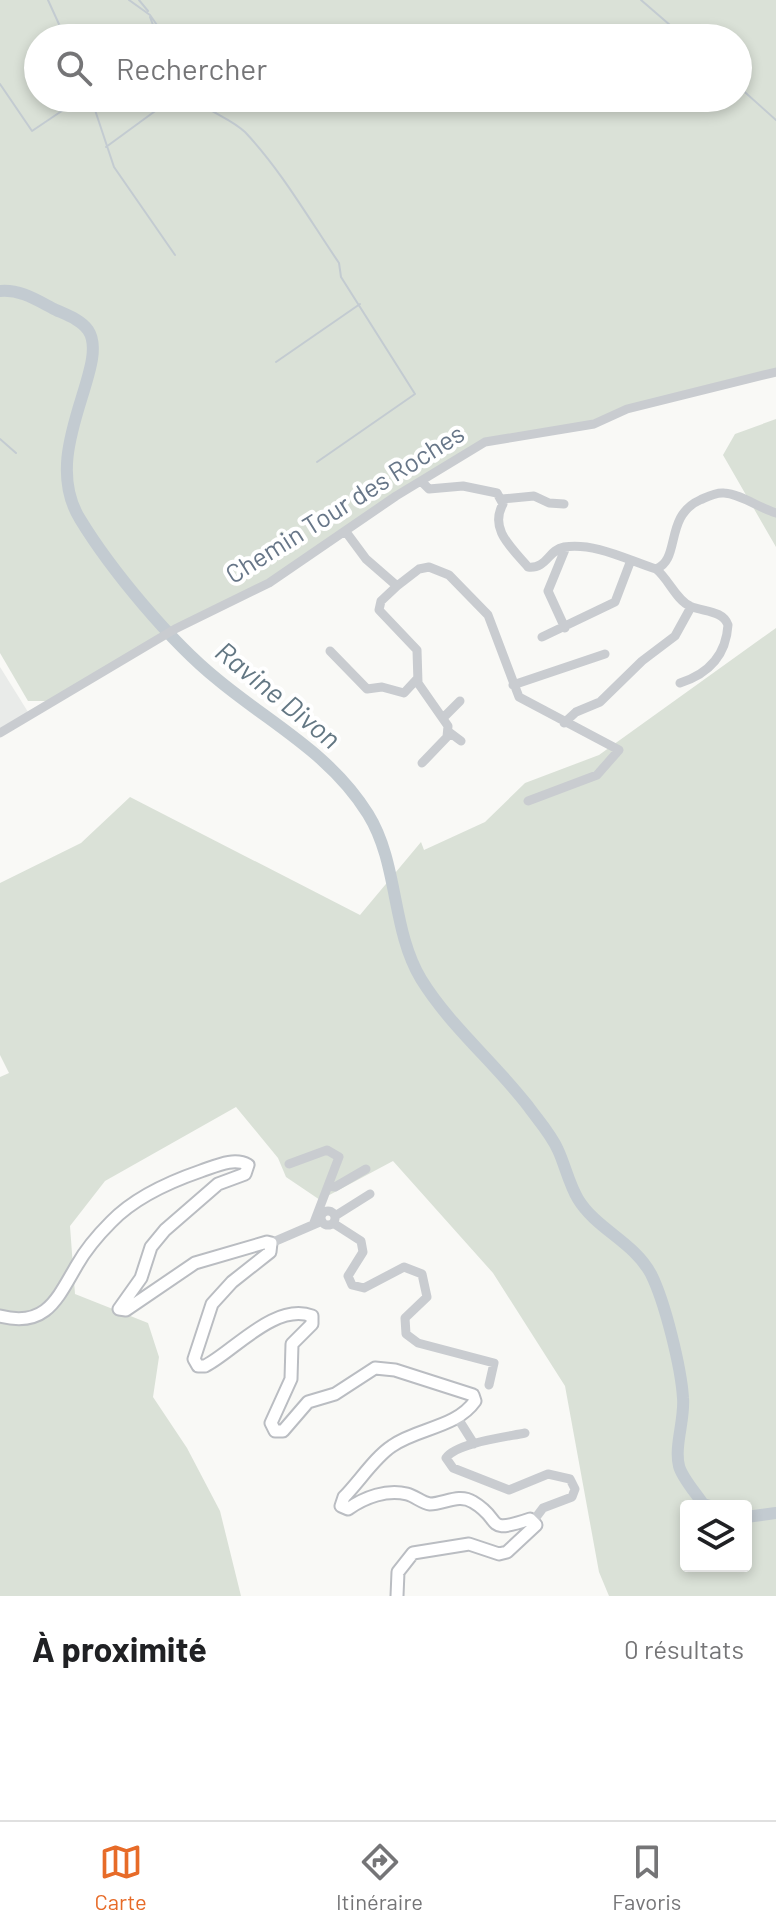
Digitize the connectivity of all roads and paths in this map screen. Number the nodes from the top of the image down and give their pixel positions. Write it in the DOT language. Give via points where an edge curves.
graph roads {
  1 [pos="776,372"];
  2 [pos="422,482"];
  3 [pos="502,499"];
  4 [pos="564,504"];
  5 [pos="776,513"];
  6 [pos="346,532"];
  7 [pos="566,547"];
  8 [pos="631,560"];
  9 [pos="656,569"];
  10 [pos="397,586"];
  11 [pos="691,607"];
  12 [pos="565,628"];
  13 [pos="542,637"];
  14 [pos="330,651"];
  15 [pos="605,654"];
  16 [pos="417,679"];
  17 [pos="680,683"];
  18 [pos="513,685"];
  19 [pos="460,701"];
  20 [pos="444,717"];
  21 [pos="564,723"];
  22 [pos="449,732"];
  23 [pos="0,733"];
  24 [pos="461,741"];
  25 [pos="422,763"];
  26 [pos="528,801"];
  27 [pos="289,1164"];
  28 [pos="366,1169"];
  29 [pos="329,1186"];
  30 [pos="370,1194"];
  31 [pos="334,1220"];
  32 [pos="317,1223"];
  33 [pos="271,1243"];
  34 [pos="0,1316"];
  35 [pos="489,1385"];
  36 [pos="457,1417"];
  37 [pos="525,1433"];
  38 [pos="474,1444"];
  39 [pos="534,1520"];
  40 [pos="397,1596"];
  1 -- 2 [label="street, Chemin Tour des Roches" via="627,409 594,424 497,438"];
  2 -- 3 [label="street" via="429,489 463,486"];
  2 -- 6 [label="street, Chemin Tour des Roches"];
  3 -- 4 [label="street" via="534,496"];
  3 -- 7 [label="street" via="496,524 528,567 543,565"];
  5 -- 9 [label="street" via="722,492 691,505 680,514 667,560"];
  6 -- 10 [label="street"];
  6 -- 23 [label="street, Chemin Tour des Roches" via="269,583 175,629"];
  7 -- 8 [label="street"];
  7 -- 12 [label="street" via="548,591"];
  8 -- 9 [label="street"];
  8 -- 12 [label="street" via="615,602"];
  9 -- 11 [label="street"];
  10 -- 16 [label="street" via="379,610 417,650"];
  10 -- 18 [label="street" via="419,569 449,575 488,615"];
  11 -- 17 [label="street" via="723,616 729,630 708,672"];
  11 -- 21 [label="street" via="675,636 600,702"];
  12 -- 13 [label="street"];
  14 -- 16 [label="street" via="367,689 404,693"];
  15 -- 18 [label="street"];
  16 -- 20 [label="street"];
  18 -- 21 [label="street" via="519,697"];
  19 -- 20 [label="street"];
  20 -- 22 [label="street"];
  21 -- 26 [label="street" via="619,750 597,775"];
  22 -- 24 [label="street"];
  22 -- 25 [label="street"];
  27 -- 29 [label="street" via="327,1150 337,1154 339,1164"];
  28 -- 29 [label="street"];
  29 -- 32 [label="street"];
  30 -- 31 [label="street"];
  31 -- 32 [label="street"];
  31 -- 35 [label="street" via="361,1241 363,1252 348,1276 352,1285 364,1288 404,1267 422,1274 427,1297 405,1318 406,1334 418,1343 494,1363"];
  32 -- 33 [label="street"];
  33 -- 34 [label="main road" via="195,1263 124,1311 119,1309 165,1230 224,1180 245,1174 248,1165 225,1163 152,1191 113,1219 88,1246 54,1303 33,1319"];
  33 -- 36 [label="main road" via="270,1252 212,1304 194,1359 197,1365 208,1365 257,1328 308,1314 314,1321 292,1344 291,1379 271,1418 275,1431 283,1431 308,1402 335,1394 375,1368 473,1395 472,1406"];
  36 -- 38 [label="street"];
  36 -- 39 [label="main road" via="387,1449 341,1506 348,1509 367,1498 396,1493 428,1503 467,1499 507,1528"];
  37 -- 38 [label="street"];
  38 -- 39 [label="street" via="447,1455 449,1465 509,1490 548,1474 570,1479 572,1497 543,1508"];
  39 -- 40 [label="main road" via="536,1525 507,1552 469,1544 413,1553 398,1572"];
}
